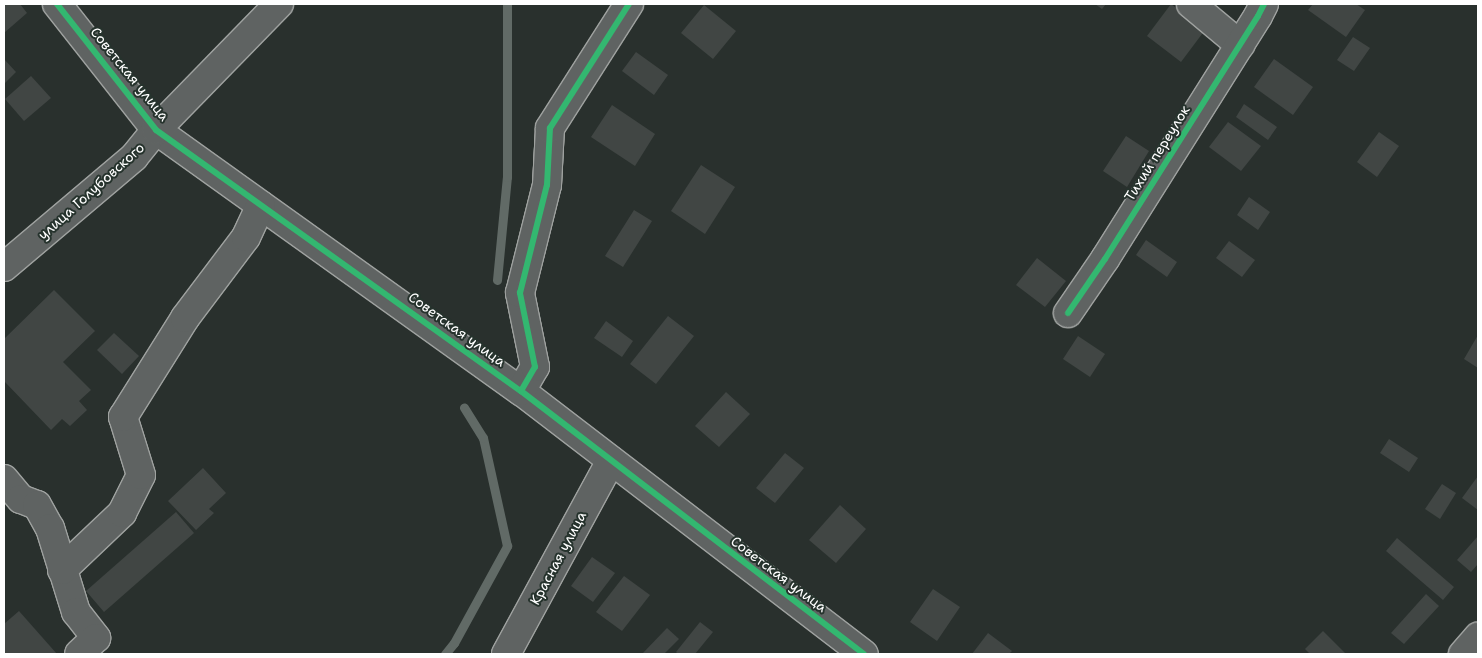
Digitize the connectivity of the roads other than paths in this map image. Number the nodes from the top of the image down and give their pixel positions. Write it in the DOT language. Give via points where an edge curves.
graph roads {
  1 [pos="57,4"];
  2 [pos="279,4"];
  3 [pos="629,4"];
  4 [pos="1191,4"];
  5 [pos="1264,4"];
  6 [pos="1240,45"];
  7 [pos="156,130"];
  8 [pos="262,205"];
  9 [pos="4,267"];
  10 [pos="1068,313"];
  11 [pos="521,391"];
  12 [pos="611,461"];
  13 [pos="4,479"];
  14 [pos="62,570"];
  15 [pos="1478,637"];
  16 [pos="79,654"];
  17 [pos="506,654"];
  18 [pos="864,654"];
  19 [pos="1463,654"];
  1 -- 7 [label="street, Советская улица"];
  2 -- 7 [label="street, улица Голубовского"];
  3 -- 11 [label="street" via="550,128 546,185 520,292 534,367"];
  4 -- 6 [label="street"];
  5 -- 6 [label="street, Тихий переулок"];
  6 -- 10 [label="street, Тихий переулок"];
  7 -- 8 [label="street, Советская улица"];
  7 -- 9 [label="street, улица Голубовского" via="134,156"];
  8 -- 11 [label="street, Советская улица"];
  8 -- 14 [label="street" via="246,236 185,318 123,417 140,475 122,513"];
  11 -- 12 [label="street, Советская улица"];
  12 -- 17 [label="street, Красная улица"];
  12 -- 18 [label="street, Советская улица"];
  13 -- 14 [label="street" via="21,500 36,505 50,528"];
  14 -- 16 [label="street" via="76,612 96,638"];
  15 -- 19 [label="street"];
}
